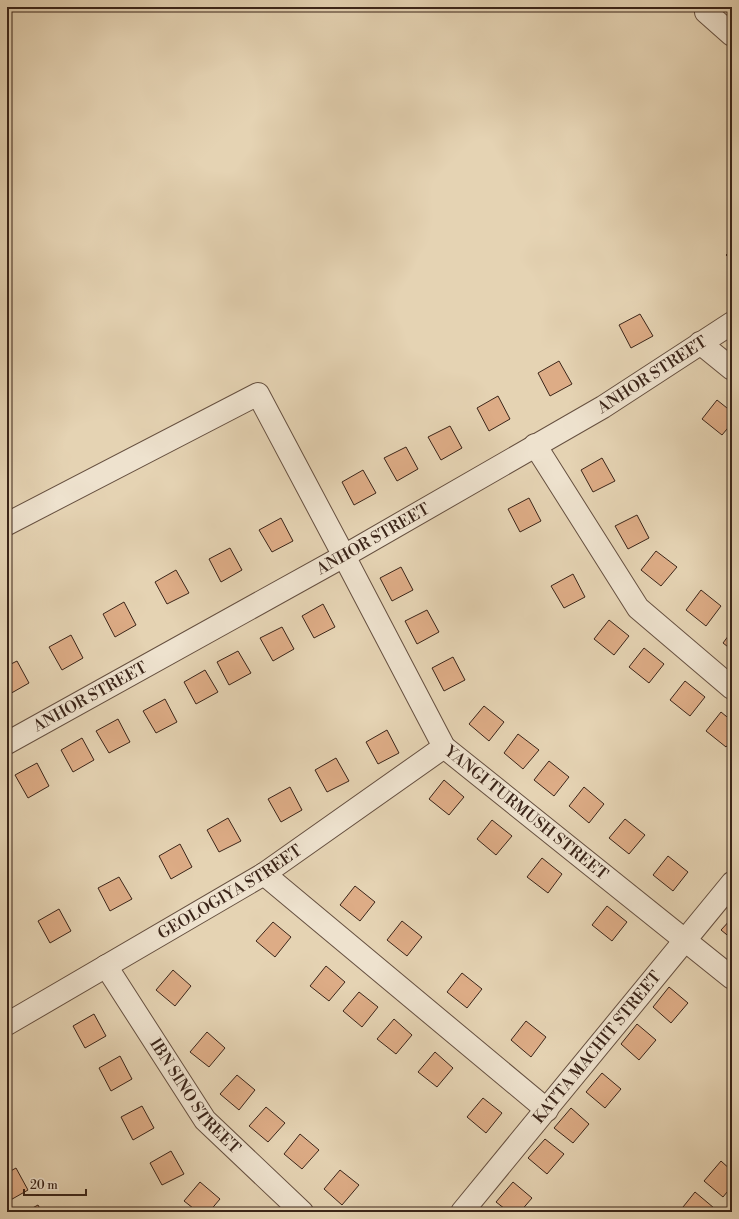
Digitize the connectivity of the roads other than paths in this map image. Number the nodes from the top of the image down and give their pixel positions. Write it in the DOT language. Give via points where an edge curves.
graph roads {
  1 [pos="706,12"];
  2 [pos="732,35"];
  3 [pos="732,323"];
  4 [pos="700,344"];
  5 [pos="732,369"];
  6 [pos="535,445"];
  7 [pos="7,524"];
  8 [pos="344,556"];
  9 [pos="732,688"];
  10 [pos="7,743"];
  11 [pos="444,746"];
  12 [pos="264,874"];
  13 [pos="732,883"];
  14 [pos="684,941"];
  15 [pos="106,966"];
  16 [pos="732,978"];
  17 [pos="7,1024"];
  18 [pos="547,1110"];
  19 [pos="302,1212"];
  20 [pos="462,1212"];
  1 -- 2 [label="street"];
  3 -- 4 [label="street, ANHOR STREET"];
  4 -- 5 [label="street"];
  4 -- 6 [label="street, ANHOR STREET" via="603,407"];
  6 -- 8 [label="street, ANHOR STREET"];
  6 -- 9 [label="street" via="638,608"];
  7 -- 8 [label="street, YANGI TURMUSH STREET" via="258,394"];
  8 -- 10 [label="street, ANHOR STREET"];
  8 -- 11 [label="street, YANGI TURMUSH STREET"];
  11 -- 12 [label="street, GEOLOGIYA STREET"];
  11 -- 14 [label="street, YANGI TURMUSH STREET"];
  12 -- 15 [label="street, GEOLOGIYA STREET"];
  12 -- 18 [label="street"];
  13 -- 14 [label="street, KATTA MACHIT STREET"];
  14 -- 16 [label="street, YANGI TURMUSH STREET"];
  14 -- 18 [label="street, KATTA MACHIT STREET"];
  15 -- 17 [label="street, GEOLOGIYA STREET"];
  15 -- 19 [label="street, IBN SINO STREET" via="205,1120"];
  18 -- 20 [label="street, KATTA MACHIT STREET"];
}
